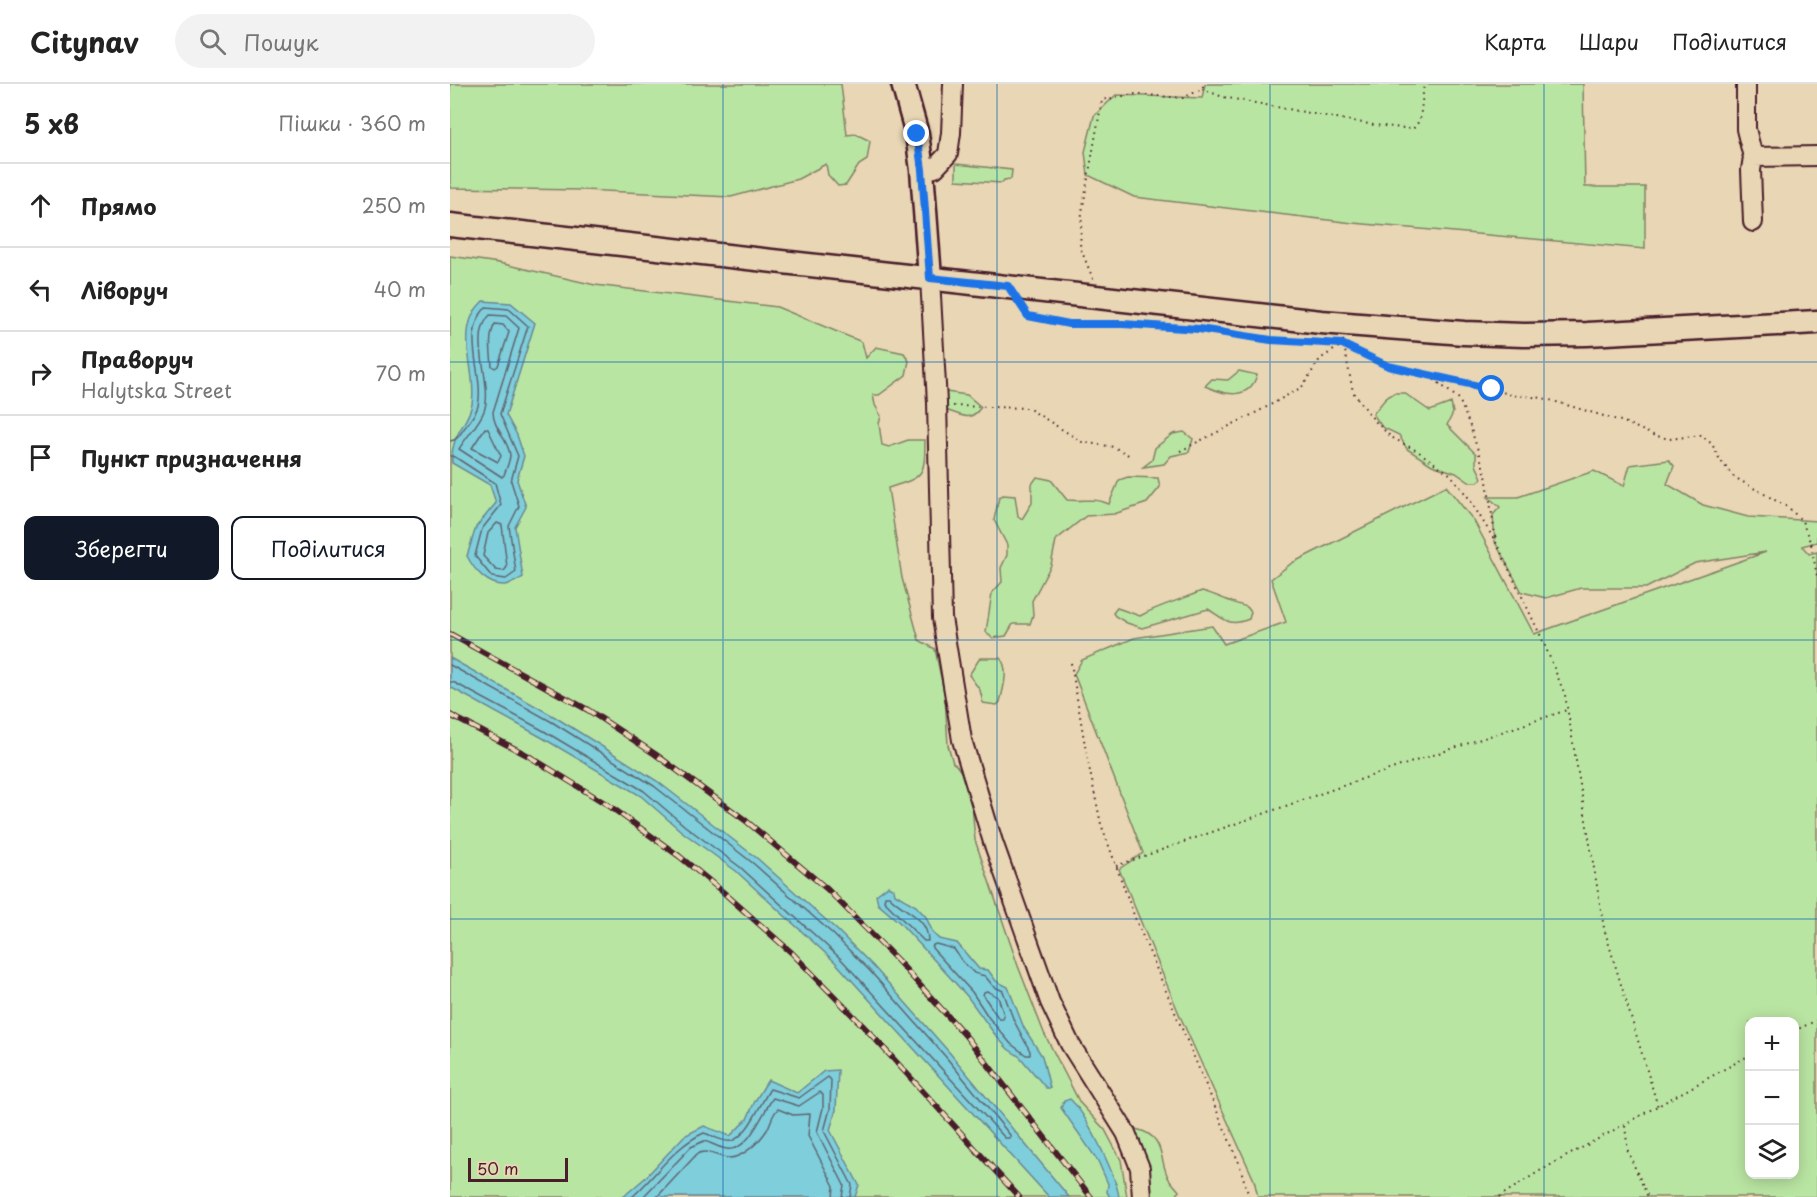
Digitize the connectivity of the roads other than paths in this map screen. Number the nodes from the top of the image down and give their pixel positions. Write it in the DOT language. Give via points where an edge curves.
graph roads {
  1 [pos="903,84"];
  2 [pos="953,84"];
  3 [pos="1746,84"];
  4 [pos="1817,156"];
  5 [pos="1753,157"];
  6 [pos="922,170"];
  7 [pos="1753,222"];
  8 [pos="450,225"];
  9 [pos="930,278"];
  10 [pos="1817,322"];
  11 [pos="1142,1197"];
  1 -- 6 [label="main road"];
  2 -- 6 [label="street" via="948,154 935,168"];
  3 -- 5 [label="street" via="1746,129"];
  4 -- 5 [label="street"];
  5 -- 7 [label="street"];
  6 -- 9 [label="main road"];
  8 -- 9 [label="main road"];
  9 -- 10 [label="main road" via="1090,296 1343,334 1587,334"];
  9 -- 11 [label="street" via="942,618 962,740 993,842 1050,1002 1070,1044 1126,1133 1140,1168"];
}
